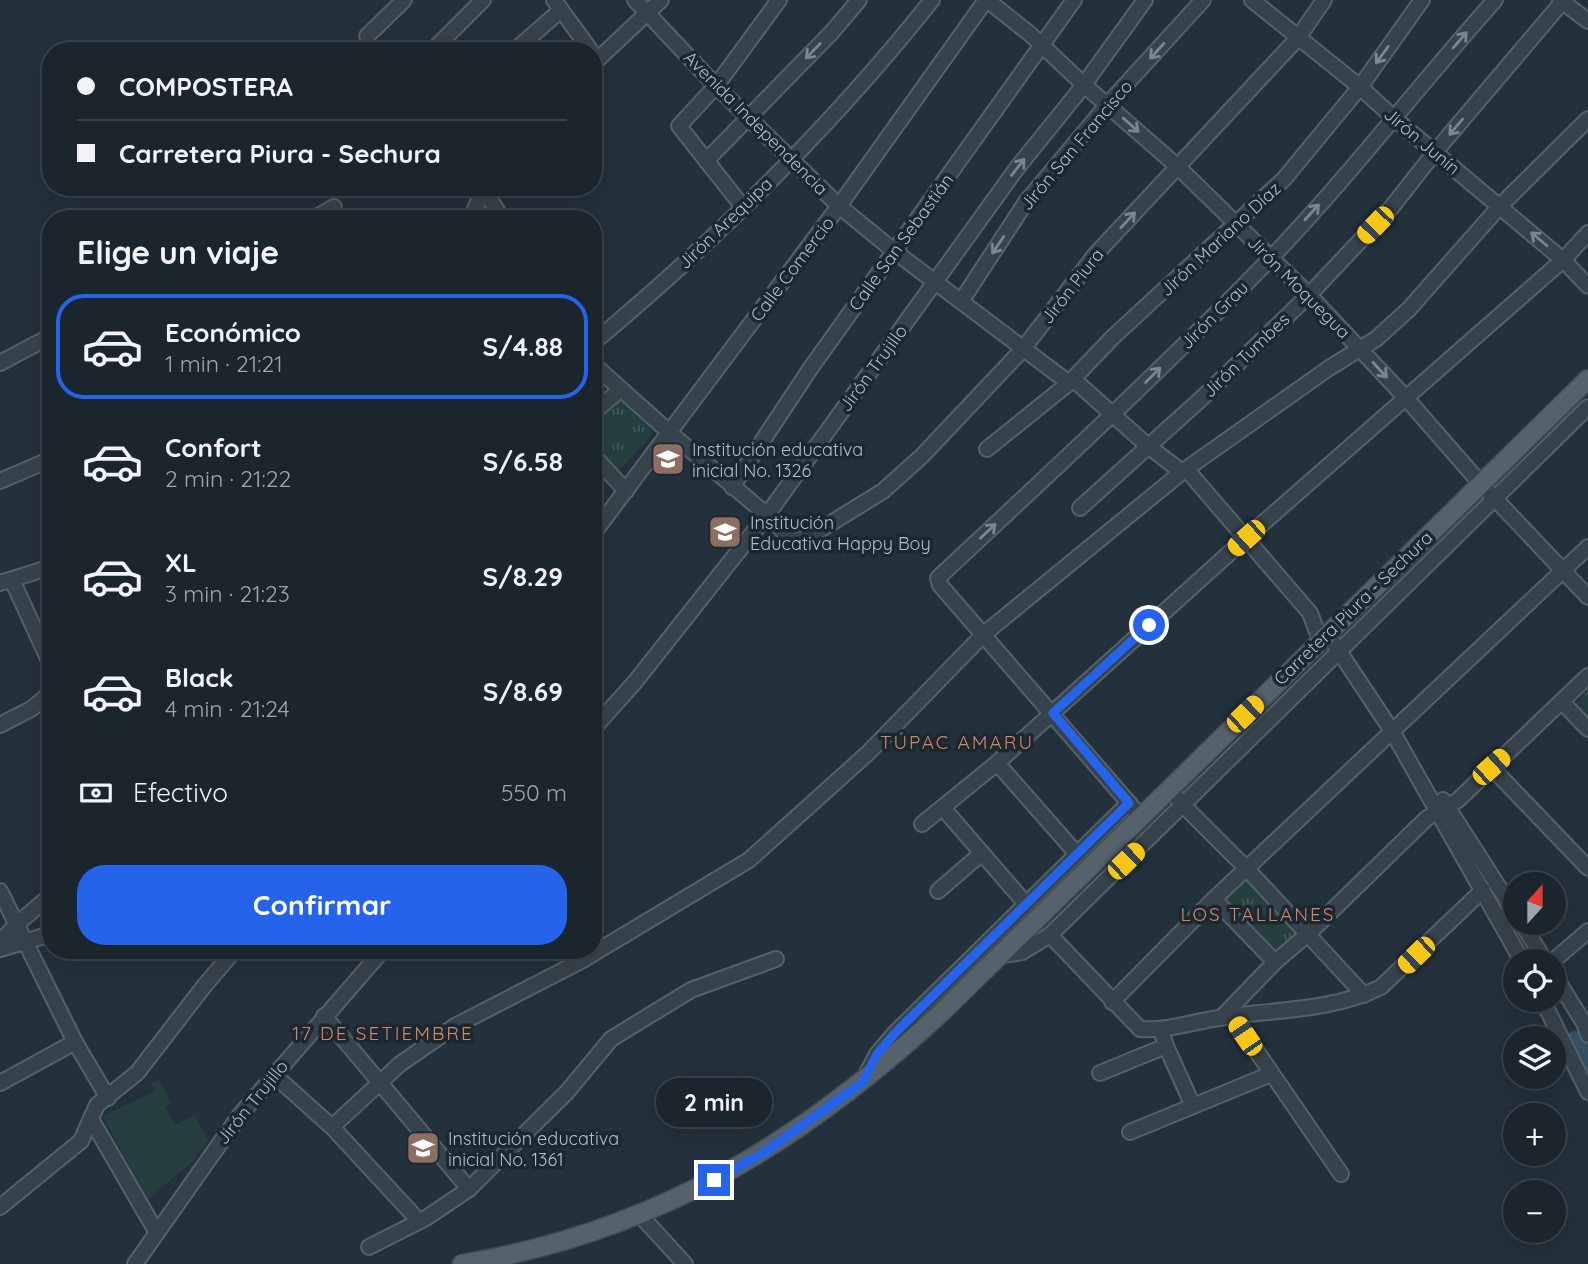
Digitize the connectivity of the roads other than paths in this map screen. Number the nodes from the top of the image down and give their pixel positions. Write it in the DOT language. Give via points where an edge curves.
graph roads {
  1 [pos="404,0"];
  2 [pos="483,0"];
  3 [pos="635,0"];
  4 [pos="661,0"];
  5 [pos="779,0"];
  6 [pos="859,0"];
  7 [pos="932,0"];
  8 [pos="986,0"];
  9 [pos="1074,0"];
  10 [pos="1145,0"];
  11 [pos="1203,0"];
  12 [pos="1252,0"];
  13 [pos="1324,0"];
  14 [pos="1422,0"];
  15 [pos="1495,0"];
  16 [pos="1562,1"];
  17 [pos="558,3"];
  18 [pos="647,13"];
  19 [pos="1588,20"];
  20 [pos="367,36"];
  21 [pos="1298,38"];
  22 [pos="441,42"];
  23 [pos="522,42"];
  24 [pos="584,42"];
  25 [pos="1042,45"];
  26 [pos="602,50"];
  27 [pos="1083,84"];
  28 [pos="716,86"];
  29 [pos="1360,86"];
  30 [pos="1108,104"];
  31 [pos="748,117"];
  32 [pos="1395,119"];
  33 [pos="1588,119"];
  34 [pos="1436,152"];
  35 [pos="791,160"];
  36 [pos="706,161"];
  37 [pos="1177,166"];
  38 [pos="839,206"];
  39 [pos="1500,206"];
  40 [pos="334,207"];
  41 [pos="743,207"];
  42 [pos="329,210"];
  43 [pos="1237,225"];
  44 [pos="1588,233"];
  45 [pos="894,251"];
  46 [pos="1271,258"];
  47 [pos="1563,260"];
  48 [pos="935,282"];
  49 [pos="1588,286"];
  50 [pos="1309,295"];
  51 [pos="961,300"];
  52 [pos="602,336"];
  53 [pos="42,341"];
  54 [pos="1023,349"];
  55 [pos="1361,349"];
  56 [pos="0,363"];
  57 [pos="602,372"];
  58 [pos="1588,379"];
  59 [pos="1071,381"];
  60 [pos="621,389"];
  61 [pos="1406,398"];
  62 [pos="602,405"];
  63 [pos="1588,407"];
  64 [pos="1112,415"];
  65 [pos="668,432"];
  66 [pos="1148,446"];
  67 [pos="987,449"];
  68 [pos="42,463"];
  69 [pos="602,465"];
  70 [pos="1184,470"];
  71 [pos="0,481"];
  72 [pos="1481,484"];
  73 [pos="733,487"];
  74 [pos="626,492"];
  75 [pos="1495,499"];
  76 [pos="1080,508"];
  77 [pos="767,515"];
  78 [pos="602,523"];
  79 [pos="1246,538"];
  80 [pos="1588,547"];
  81 [pos="42,570"];
  82 [pos="1564,571"];
  83 [pos="6,582"];
  84 [pos="1588,597"];
  85 [pos="1310,614"];
  86 [pos="1328,633"];
  87 [pos="984,634"];
  88 [pos="42,648"];
  89 [pos="1340,650"];
  90 [pos="1588,676"];
  91 [pos="42,700"];
  92 [pos="1562,702"];
  93 [pos="1053,713"];
  94 [pos="602,719"];
  95 [pos="0,725"];
  96 [pos="1588,729"];
  97 [pos="1396,736"];
  98 [pos="996,763"];
  99 [pos="1491,767"];
  100 [pos="1170,788"];
  101 [pos="1183,805"];
  102 [pos="943,808"];
  103 [pos="1443,808"];
  104 [pos="1135,810"];
  105 [pos="922,824"];
  106 [pos="982,853"];
  107 [pos="1077,854"];
  108 [pos="1588,868"];
  109 [pos="1247,869"];
  110 [pos="1483,890"];
  111 [pos="0,891"];
  112 [pos="938,891"];
  113 [pos="1503,895"];
  114 [pos="1214,900"];
  115 [pos="42,903"];
  116 [pos="1026,904"];
  117 [pos="16,925"];
  118 [pos="1588,931"];
  119 [pos="1308,934"];
  120 [pos="1050,935"];
  121 [pos="42,937"];
  122 [pos="25,942"];
  123 [pos="0,943"];
  124 [pos="602,948"];
  125 [pos="0,949"];
  126 [pos="1515,949"];
  127 [pos="1566,950"];
  128 [pos="999,956"];
  129 [pos="227,959"];
  130 [pos="375,959"];
  131 [pos="584,959"];
  132 [pos="776,959"];
  133 [pos="1275,962"];
  134 [pos="1566,994"];
  135 [pos="1364,995"];
  136 [pos="1112,1002"];
  137 [pos="1548,1012"];
  138 [pos="324,1016"];
  139 [pos="1227,1017"];
  140 [pos="1587,1027"];
  141 [pos="1161,1030"];
  142 [pos="75,1042"];
  143 [pos="1166,1046"];
  144 [pos="1100,1073"];
  145 [pos="1271,1074"];
  146 [pos="274,1075"];
  147 [pos="379,1081"];
  148 [pos="863,1082"];
  149 [pos="0,1083"];
  150 [pos="1588,1092"];
  151 [pos="107,1098"];
  152 [pos="1193,1106"];
  153 [pos="91,1119"];
  154 [pos="332,1128"];
  155 [pos="1130,1132"];
  156 [pos="1341,1174"];
  157 [pos="469,1189"];
  158 [pos="0,1207"];
  159 [pos="640,1214"];
  160 [pos="419,1221"];
  161 [pos="157,1233"];
  162 [pos="369,1247"];
  163 [pos="135,1264"];
  164 [pos="463,1264"];
  165 [pos="685,1264"];
  1 -- 20 [label="street"];
  2 -- 22 [label="street"];
  3 -- 18 [label="street, Avenida Independencia"];
  4 -- 18 [label="street"];
  5 -- 28 [label="street"];
  6 -- 31 [label="street, one-way"];
  7 -- 35 [label="street, Jirón Arequipa"];
  8 -- 25 [label="street, Jirón Moquegua"];
  8 -- 38 [label="street, Calle Comercio"];
  9 -- 25 [label="street, Calle San Sebastián"];
  10 -- 27 [label="street, Jirón Trujillo"];
  11 -- 30 [label="street, Jirón San Francisco, one-way"];
  12 -- 21 [label="street, Jirón Junín"];
  13 -- 21 [label="street, Jirón Piura"];
  14 -- 29 [label="street, Jirón Mariano Díaz, one-way"];
  32 -- 15 [label="street, Jirón Grau, one-way"];
  16 -- 19 [label="street"];
  16 -- 34 [label="street, Jirón Tumbes, one-way"];
  17 -- 23 [label="street"];
  17 -- 24 [label="street"];
  18 -- 26 [label="street"];
  18 -- 28 [label="street, Avenida Independencia"];
  21 -- 29 [label="street, Jirón Junín"];
  21 -- 37 [label="street, Jirón Piura"];
  25 -- 27 [label="street, Jirón Moquegua"];
  25 -- 45 [label="street, Calle San Sebastián"];
  27 -- 30 [label="street, Jirón Moquegua"];
  48 -- 27 [label="street, Jirón Trujillo, one-way"];
  28 -- 31 [label="street, Avenida Independencia"];
  28 -- 36 [label="street" via="679,126"];
  29 -- 32 [label="street, Jirón Junín"];
  29 -- 43 [label="street, Jirón Mariano Díaz" via="1284,178"];
  30 -- 37 [label="street, Jirón Moquegua, one-way"];
  30 -- 51 [label="street, Jirón San Francisco, one-way" via="1026,202"];
  31 -- 35 [label="street, Avenida Independencia"];
  31 -- 36 [label="street"];
  32 -- 34 [label="street, Jirón Junín"];
  46 -- 32 [label="street, Jirón Grau, one-way"];
  33 -- 39 [label="street"];
  34 -- 39 [label="street, Jirón Junín"];
  34 -- 50 [label="street, Jirón Tumbes" via="1391,208"];
  35 -- 38 [label="street, Avenida Independencia"];
  35 -- 41 [label="street, Jirón Arequipa"];
  36 -- 41 [label="street"];
  37 -- 43 [label="street, Jirón Moquegua"];
  54 -- 37 [label="street, Jirón Piura, one-way" via="1095,255"];
  38 -- 45 [label="street, Avenida Independencia"];
  38 -- 65 [label="street, Calle Comercio"];
  47 -- 39 [label="street, Jirón Junín, one-way"];
  39 -- 55 [label="street" via="1409,309"];
  40 -- 42 [label="street"];
  41 -- 52 [label="street, Jirón Arequipa"];
  43 -- 46 [label="street, Jirón Moquegua"];
  43 -- 59 [label="street, Jirón Mariano Díaz"];
  44 -- 47 [label="street"];
  45 -- 48 [label="street, Avenida Independencia"];
  45 -- 73 [label="street, Calle San Sebastián"];
  46 -- 50 [label="street, Jirón Moquegua"];
  64 -- 46 [label="street, Jirón Grau, one-way"];
  47 -- 49 [label="street, Jirón Junín"];
  47 -- 61 [label="street"];
  48 -- 51 [label="street, Avenida Independencia"];
  48 -- 77 [label="street, Jirón Trujillo"];
  50 -- 55 [label="street, Jirón Moquegua"];
  50 -- 66 [label="street, Jirón Tumbes"];
  51 -- 54 [label="street, Avenida Independencia"];
  53 -- 56 [label="street"];
  54 -- 59 [label="street, Avenida Independencia"];
  54 -- 77 [label="street, Jirón Piura" via="922,456 883,491 826,528 793,541"];
  55 -- 61 [label="street, Jirón Moquegua, one-way"];
  55 -- 70 [label="street"];
  57 -- 60 [label="street"];
  58 -- 72 [label="main road, Carretera Piura - Sechura"];
  59 -- 64 [label="street, Avenida Independencia"];
  59 -- 67 [label="street, Jirón Mariano Díaz"];
  60 -- 62 [label="street"];
  60 -- 65 [label="street"];
  61 -- 72 [label="street, Jirón Moquegua"];
  61 -- 79 [label="street"];
  63 -- 75 [label="street"];
  64 -- 66 [label="street, Avenida Independencia"];
  87 -- 64 [label="street, Jirón Grau, one-way" via="938,578"];
  65 -- 73 [label="street"];
  65 -- 74 [label="street, Calle Comercio"];
  66 -- 70 [label="street, Avenida Independencia"];
  66 -- 76 [label="street, Jirón Tumbes"];
  68 -- 71 [label="street"];
  69 -- 74 [label="street"];
  70 -- 79 [label="street, Avenida Independencia"];
  70 -- 87 [label="street"];
  72 -- 75 [label="street, Jirón Moquegua"];
  72 -- 86 [label="main road, Carretera Piura - Sechura"];
  73 -- 77 [label="street"];
  74 -- 78 [label="street, Calle Comercio"];
  75 -- 82 [label="street, Jirón Moquegua"];
  75 -- 89 [label="street"];
  77 -- 94 [label="street, Jirón Trujillo"];
  79 -- 85 [label="street, Avenida Independencia"];
  79 -- 93 [label="street"];
  80 -- 82 [label="street"];
  81 -- 83 [label="street"];
  82 -- 84 [label="street, Jirón Moquegua"];
  82 -- 97 [label="street"];
  83 -- 88 [label="street"];
  85 -- 86 [label="street, Avenida Independencia"];
  85 -- 86 [label="street, Avenida Independencia"];
  86 -- 89 [label="street"];
  86 -- 100 [label="main road, Carretera Piura - Sechura"];
  87 -- 93 [label="street"];
  87 -- 124 [label="street" via="868,753 749,860"];
  89 -- 97 [label="street"];
  89 -- 101 [label="street"];
  90 -- 92 [label="street"];
  91 -- 95 [label="street"];
  92 -- 96 [label="street"];
  92 -- 99 [label="street"];
  93 -- 98 [label="street"];
  93 -- 104 [label="street"];
  97 -- 103 [label="street"];
  97 -- 109 [label="street"];
  98 -- 102 [label="street"];
  98 -- 107 [label="street"];
  99 -- 103 [label="street" via="1458,800"];
  99 -- 108 [label="street"];
  100 -- 101 [label="street"];
  100 -- 104 [label="main road, Carretera Piura - Sechura"];
  101 -- 109 [label="street"];
  101 -- 120 [label="street"];
  102 -- 105 [label="street"];
  102 -- 106 [label="street"];
  103 -- 110 [label="street"];
  103 -- 113 [label="street"];
  103 -- 119 [label="street" via="1427,818"];
  104 -- 107 [label="street"];
  104 -- 128 [label="main road, Carretera Piura - Sechura"];
  106 -- 112 [label="street"];
  106 -- 116 [label="street"];
  107 -- 116 [label="street"];
  109 -- 114 [label="street"];
  109 -- 119 [label="street"];
  110 -- 126 [label="street"];
  110 -- 135 [label="street" via="1381,987"];
  111 -- 117 [label="street"];
  114 -- 133 [label="street"];
  114 -- 136 [label="street"];
  115 -- 117 [label="street"];
  116 -- 148 [label="street" via="896,1032 877,1054"];
  117 -- 122 [label="street"];
  117 -- 123 [label="street"];
  118 -- 127 [label="street"];
  119 -- 133 [label="street"];
  119 -- 135 [label="street"];
  120 -- 128 [label="street" via="1022,952"];
  120 -- 136 [label="street"];
  121 -- 122 [label="street"];
  122 -- 125 [label="street"];
  122 -- 142 [label="street"];
  128 -- 148 [label="main road, Carretera Piura - Sechura"];
  129 -- 151 [label="street" via="137,1073"];
  130 -- 138 [label="street, Jirón Trujillo"];
  131 -- 147 [label="street" via="455,1026"];
  132 -- 157 [label="street" via="691,990 611,1039 572,1086"];
  133 -- 139 [label="street"];
  134 -- 140 [label="street"];
  135 -- 139 [label="street" via="1308,1009"];
  136 -- 141 [label="street" via="1140,1029"];
  137 -- 150 [label="street"];
  138 -- 146 [label="street, Jirón Trujillo"];
  138 -- 147 [label="street"];
  139 -- 141 [label="street"];
  139 -- 145 [label="street"];
  141 -- 143 [label="street"];
  142 -- 149 [label="street"];
  142 -- 151 [label="street"];
  143 -- 144 [label="street"];
  143 -- 152 [label="street"];
  145 -- 152 [label="street"];
  145 -- 156 [label="street"];
  146 -- 154 [label="street"];
  146 -- 161 [label="street, Jirón Trujillo" via="218,1143"];
  147 -- 154 [label="street"];
  147 -- 157 [label="street"];
  148 -- 159 [label="main road, Carretera Piura - Sechura" via="765,1152"];
  151 -- 153 [label="street" via="97,1105"];
  152 -- 155 [label="street"];
  153 -- 158 [label="street" via="81,1141"];
  153 -- 161 [label="street"];
  154 -- 160 [label="street"];
  157 -- 160 [label="street"];
  159 -- 164 [label="main road, Carretera Piura - Sechura" via="533,1250"];
  159 -- 165 [label="street"];
  160 -- 162 [label="street"];
  161 -- 163 [label="street, Jirón Trujillo"];
}
